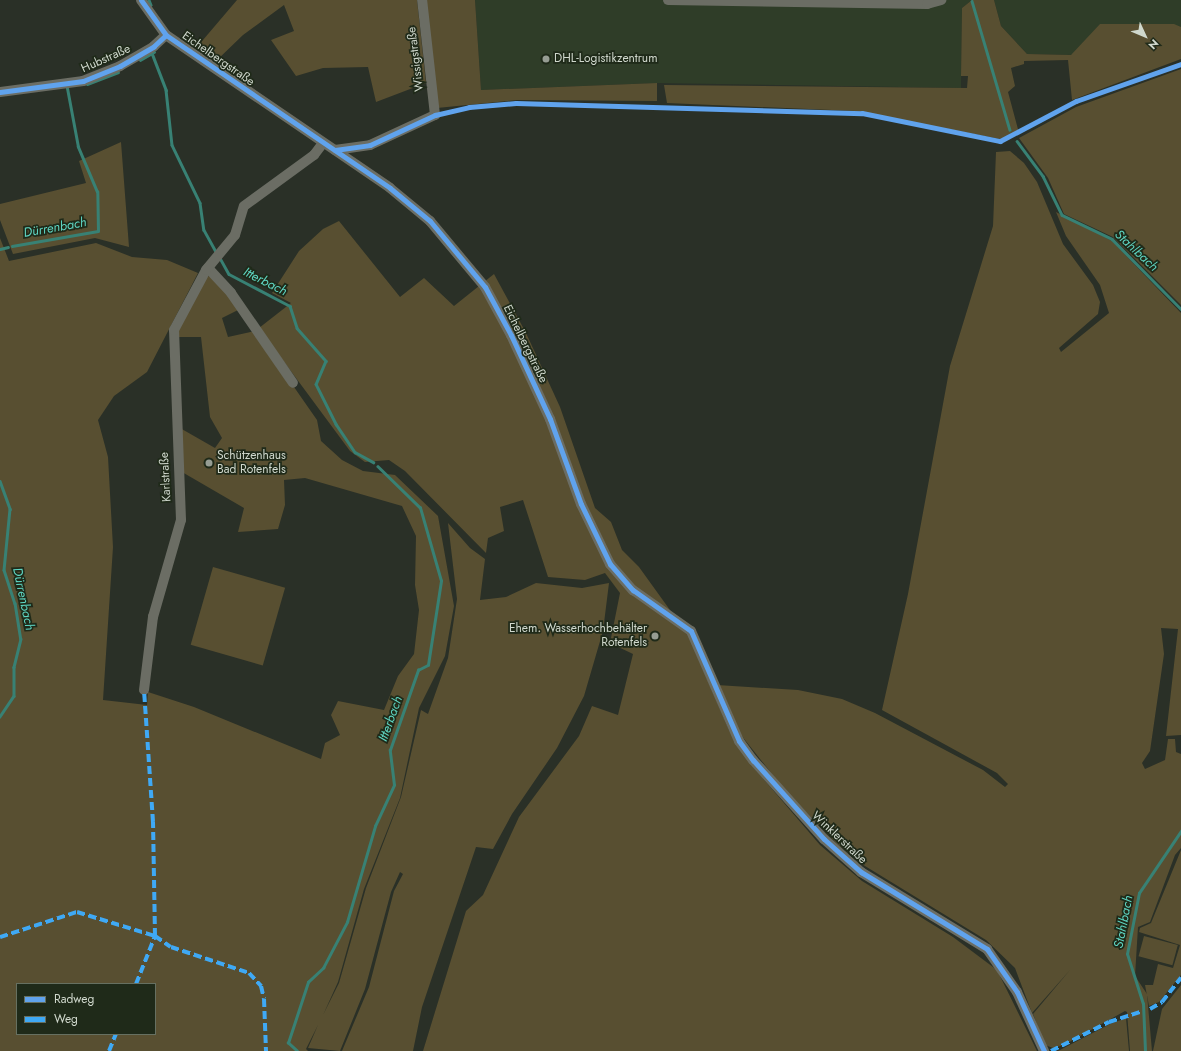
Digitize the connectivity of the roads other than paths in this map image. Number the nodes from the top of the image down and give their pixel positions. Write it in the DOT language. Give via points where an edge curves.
graph roads {
  1 [pos="141,0"];
  2 [pos="422,0"];
  3 [pos="668,0"];
  4 [pos="941,0"];
  5 [pos="166,35"];
  6 [pos="0,92"];
  7 [pos="323,143"];
  8 [pos="335,150"];
  9 [pos="215,261"];
  10 [pos="294,383"];
  11 [pos="617,575"];
  12 [pos="144,690"];
  13 [pos="1044,1051"];
  1 -- 5 [label="street, Eichelbergstraße"];
  2 -- 8 [label="street, Wissigstraße" via="435,115 370,145"];
  3 -- 4 [label="street" via="927,4"];
  5 -- 6 [label="street, Hubstraße" via="154,46 120,66 83,81"];
  5 -- 7 [label="street, Eichelbergstraße"];
  7 -- 8 [label="street, Eichelbergstraße"];
  7 -- 9 [label="street, Karlstraße" via="300,166 251,197"];
  8 -- 11 [label="street, Eichelbergstraße" via="430,221 485,287 550,419 594,534"];
  9 -- 10 [label="street" via="231,293"];
  9 -- 12 [label="street, Karlstraße" via="179,314 174,330 181,520 153,616"];
  11 -- 13 [label="street, Winklerstraße" via="690,631 739,741 774,787 824,839 861,872 987,949 1017,992"];
}
